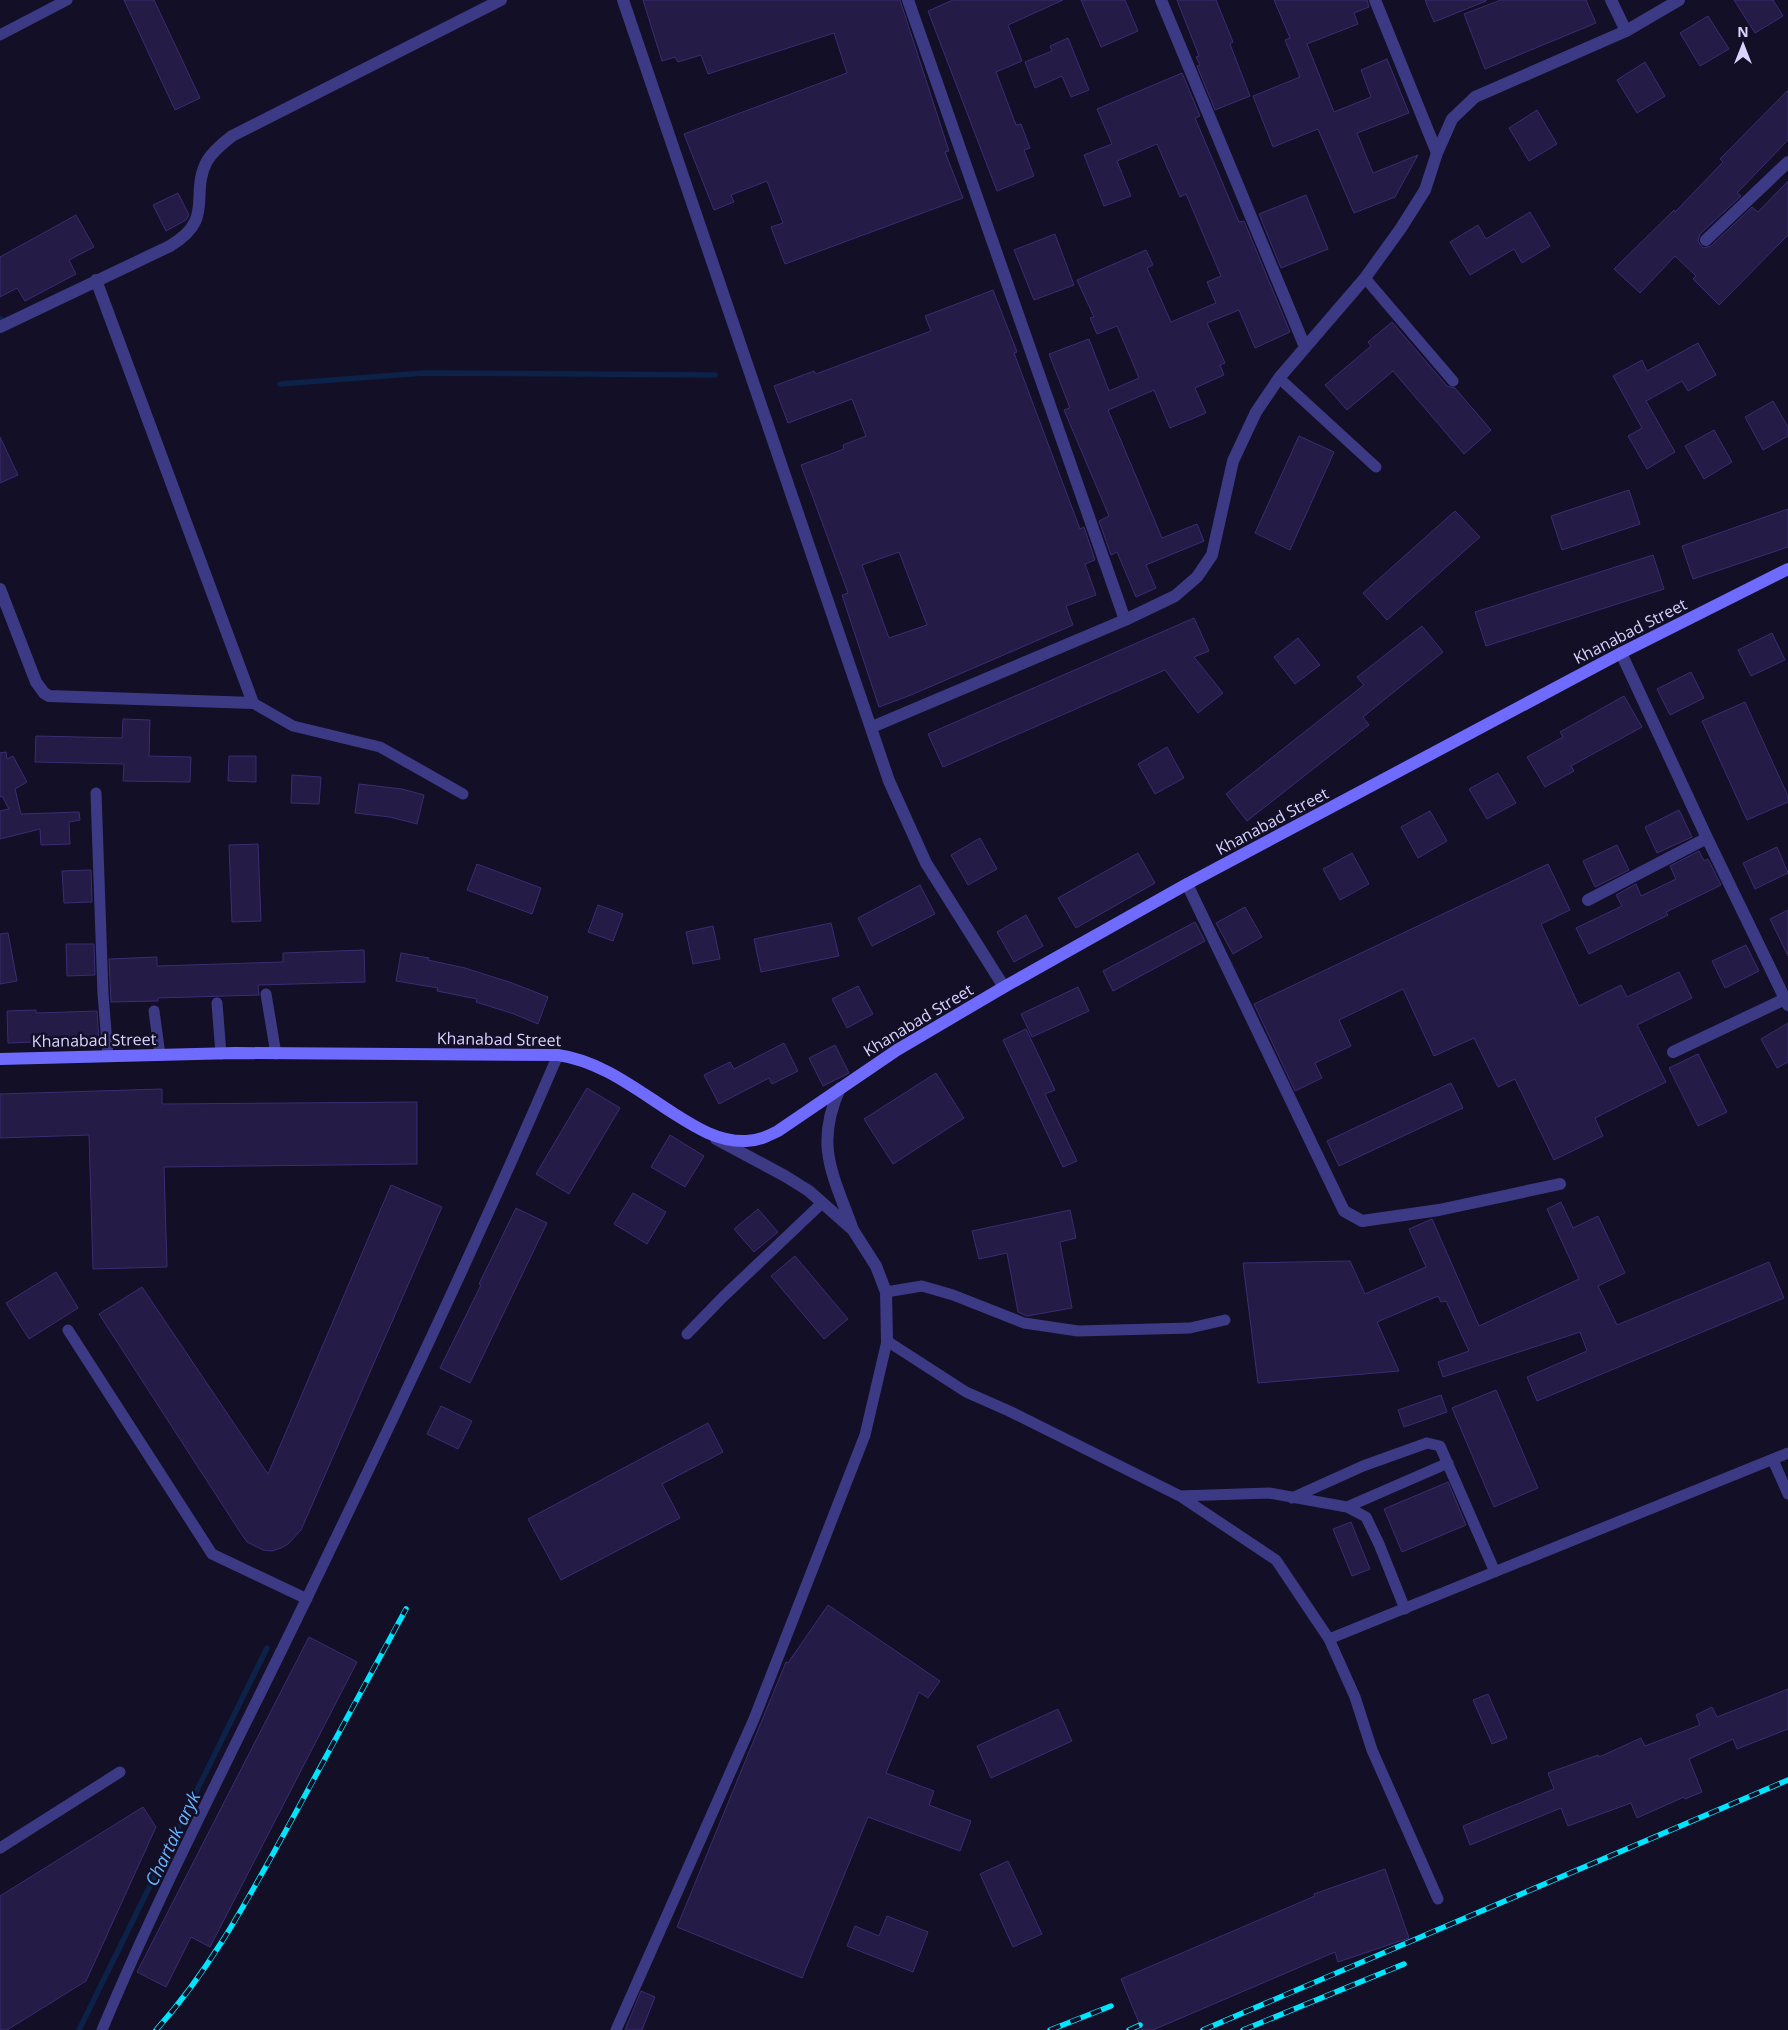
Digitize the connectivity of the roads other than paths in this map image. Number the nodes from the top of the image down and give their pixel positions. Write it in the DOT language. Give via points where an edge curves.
graph roads {
  1 [pos="68,0"];
  2 [pos="501,0"];
  3 [pos="623,0"];
  4 [pos="908,0"];
  5 [pos="1161,0"];
  6 [pos="1375,0"];
  7 [pos="1612,0"];
  8 [pos="1679,0"];
  9 [pos="1626,31"];
  10 [pos="0,35"];
  11 [pos="1437,154"];
  12 [pos="1788,162"];
  13 [pos="1706,240"];
  14 [pos="1364,278"];
  15 [pos="96,280"];
  16 [pos="0,327"];
  17 [pos="1305,347"];
  18 [pos="1279,378"];
  19 [pos="1452,381"];
  20 [pos="1376,467"];
  21 [pos="1788,569"];
  22 [pos="0,589"];
  23 [pos="1125,620"];
  24 [pos="1621,653"];
  25 [pos="253,703"];
  26 [pos="872,727"];
  27 [pos="96,792"];
  28 [pos="463,794"];
  29 [pos="1707,838"];
  30 [pos="1186,884"];
  31 [pos="1588,900"];
  32 [pos="1004,987"];
  33 [pos="266,994"];
  34 [pos="1786,1002"];
  35 [pos="217,1003"];
  36 [pos="154,1011"];
  37 [pos="1673,1052"];
  38 [pos="221,1054"];
  39 [pos="276,1054"];
  40 [pos="160,1055"];
  41 [pos="108,1056"];
  42 [pos="558,1056"];
  43 [pos="0,1059"];
  44 [pos="840,1088"];
  45 [pos="703,1131"];
  46 [pos="1560,1184"];
  47 [pos="822,1203"];
  48 [pos="853,1230"];
  49 [pos="886,1292"];
  50 [pos="1226,1320"];
  51 [pos="68,1330"];
  52 [pos="687,1334"];
  53 [pos="887,1341"];
  54 [pos="1788,1453"];
  55 [pos="1773,1460"];
  56 [pos="1448,1464"];
  57 [pos="1788,1494"];
  58 [pos="1180,1496"];
  59 [pos="1292,1498"];
  60 [pos="1347,1507"];
  61 [pos="1495,1572"];
  62 [pos="307,1600"];
  63 [pos="1405,1609"];
  64 [pos="1329,1640"];
  65 [pos="120,1772"];
  66 [pos="0,1848"];
  67 [pos="1438,1899"];
  68 [pos="102,2030"];
  69 [pos="616,2030"];
  1 -- 10 [label="lane"];
  2 -- 15 [label="street" via="232,136 208,160 197,217 188,232 170,246"];
  3 -- 26 [label="street"];
  4 -- 23 [label="street"];
  5 -- 17 [label="street"];
  6 -- 11 [label="street"];
  7 -- 9 [label="street"];
  8 -- 9 [label="street"];
  9 -- 11 [label="street" via="1475,97 1452,119"];
  11 -- 14 [label="street" via="1425,190"];
  12 -- 13 [label="street"];
  14 -- 17 [label="street"];
  14 -- 19 [label="lane"];
  15 -- 16 [label="street"];
  15 -- 25 [label="street"];
  17 -- 18 [label="street"];
  18 -- 20 [label="lane"];
  18 -- 23 [label="street" via="1256,412 1233,461 1212,555 1197,577 1175,596"];
  21 -- 24 [label="main road, Khanabad Street"];
  22 -- 25 [label="street" via="36,682 49,696"];
  23 -- 26 [label="street"];
  24 -- 29 [label="street"];
  24 -- 30 [label="main road, Khanabad Street"];
  25 -- 28 [label="lane" via="294,726 380,747"];
  26 -- 32 [label="street" via="889,781 926,862"];
  27 -- 41 [label="lane"];
  29 -- 31 [label="street"];
  29 -- 34 [label="street"];
  30 -- 32 [label="main road, Khanabad Street"];
  30 -- 46 [label="street" via="1344,1212 1362,1220 1439,1210"];
  32 -- 44 [label="main road, Khanabad Street"];
  33 -- 39 [label="lane"];
  34 -- 37 [label="street"];
  35 -- 38 [label="lane"];
  36 -- 40 [label="lane"];
  38 -- 39 [label="main road, Khanabad Street"];
  38 -- 40 [label="main road, Khanabad Street"];
  39 -- 42 [label="main road, Khanabad Street"];
  40 -- 41 [label="main road, Khanabad Street"];
  41 -- 43 [label="main road, Khanabad Street"];
  42 -- 45 [label="main road, Khanabad Street" via="586,1061"];
  42 -- 62 [label="lane" via="506,1176"];
  44 -- 45 [label="main road, Khanabad Street" via="778,1131 758,1140 736,1141"];
  44 -- 48 [label="street" via="830,1114 826,1141 828,1160"];
  45 -- 47 [label="street" via="785,1176"];
  47 -- 48 [label="street"];
  47 -- 52 [label="lane"];
  48 -- 49 [label="street" via="876,1266"];
  49 -- 50 [label="lane" via="922,1286 1024,1323 1078,1331 1190,1328"];
  49 -- 53 [label="street"];
  51 -- 62 [label="lane" via="212,1554"];
  53 -- 58 [label="lane" via="966,1392"];
  53 -- 69 [label="lane" via="866,1435 765,1691"];
  54 -- 55 [label="lane"];
  55 -- 57 [label="lane"];
  55 -- 61 [label="lane"];
  56 -- 59 [label="lane" via="1440,1446 1427,1443 1363,1466"];
  56 -- 60 [label="lane"];
  56 -- 61 [label="lane"];
  58 -- 59 [label="lane" via="1269,1493"];
  58 -- 64 [label="lane" via="1276,1560"];
  59 -- 60 [label="lane"];
  60 -- 63 [label="lane" via="1366,1517"];
  61 -- 63 [label="lane"];
  62 -- 68 [label="lane" via="136,1948"];
  63 -- 64 [label="lane"];
  64 -- 67 [label="lane" via="1355,1697 1372,1750"];
  65 -- 66 [label="lane"];
}
